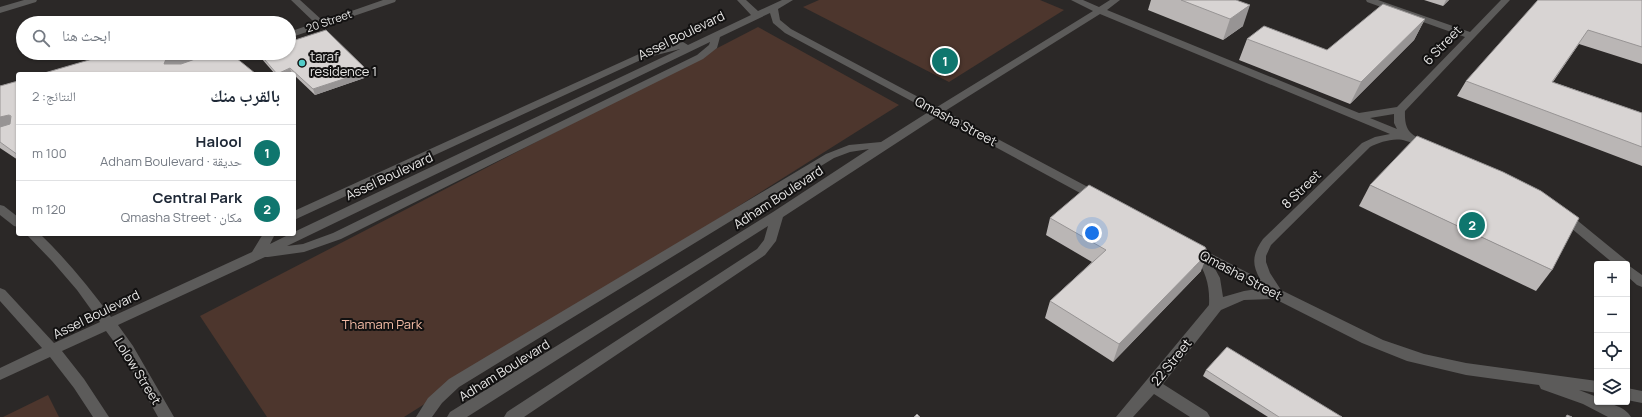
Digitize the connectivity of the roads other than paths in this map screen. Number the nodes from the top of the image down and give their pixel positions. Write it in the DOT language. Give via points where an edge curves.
graph roads {
  1 [pos="33,0"];
  2 [pos="295,0"];
  3 [pos="392,0"];
  4 [pos="741,0"];
  5 [pos="789,0"];
  6 [pos="1075,0"];
  7 [pos="1116,0"];
  8 [pos="1370,0"];
  9 [pos="1506,0"];
  10 [pos="773,7"];
  11 [pos="0,10"];
  12 [pos="1100,10"];
  13 [pos="757,15"];
  14 [pos="321,24"];
  15 [pos="296,33"];
  16 [pos="716,34"];
  17 [pos="1471,36"];
  18 [pos="694,45"];
  19 [pos="216,60"];
  20 [pos="204,64"];
  21 [pos="1400,110"];
  22 [pos="938,111"];
  23 [pos="1359,117"];
  24 [pos="1408,137"];
  25 [pos="454,142"];
  26 [pos="883,145"];
  27 [pos="1440,150"];
  28 [pos="442,166"];
  29 [pos="1106,202"];
  30 [pos="0,209"];
  31 [pos="1556,210"];
  32 [pos="296,215"];
  33 [pos="777,215"];
  34 [pos="16,221"];
  35 [pos="34,236"];
  36 [pos="268,236"];
  37 [pos="1183,244"];
  38 [pos="1197,251"];
  39 [pos="257,255"];
  40 [pos="1618,261"];
  41 [pos="1630,272"];
  42 [pos="1642,282"];
  43 [pos="0,293"];
  44 [pos="1277,294"];
  45 [pos="1216,306"];
  46 [pos="108,324"];
  47 [pos="52,351"];
  48 [pos="0,374"];
  49 [pos="1529,378"];
  50 [pos="1153,385"];
  51 [pos="1594,387"];
  52 [pos="1630,395"];
  53 [pos="1642,397"];
  54 [pos="101,417"];
  55 [pos="166,417"];
  56 [pos="424,417"];
  57 [pos="455,417"];
  58 [pos="512,417"];
  59 [pos="1124,417"];
  60 [pos="1202,417"];
  61 [pos="1623,417"];
  1 -- 11 [label="street"];
  2 -- 14 [label="street"];
  3 -- 14 [label="street, 20 Street"];
  4 -- 13 [label="street"];
  5 -- 10 [label="street, Assel Boulevard"];
  6 -- 12 [label="street"];
  7 -- 12 [label="street, Adham Boulevard"];
  8 -- 17 [label="street"];
  9 -- 17 [label="street, 6 Street"];
  10 -- 13 [label="street, Assel Boulevard"];
  10 -- 22 [label="street, Qmasha Street" via="776,21 788,31"];
  12 -- 22 [label="street, Adham Boulevard"];
  12 -- 23 [label="street"];
  13 -- 16 [label="street, Assel Boulevard"];
  14 -- 15 [label="street, 20 Street"];
  16 -- 18 [label="street, Assel Boulevard"];
  16 -- 39 [label="street" via="714,46 700,57 337,236 304,248"];
  17 -- 21 [label="street, 6 Street"];
  18 -- 25 [label="street" via="671,47 642,56"];
  18 -- 28 [label="street, Assel Boulevard"];
  19 -- 20 [label="street"];
  21 -- 23 [label="street"];
  21 -- 24 [label="street" via="1399,123"];
  22 -- 26 [label="street, Adham Boulevard"];
  22 -- 29 [label="street, Qmasha Street"];
  23 -- 24 [label="street"];
  24 -- 27 [label="street"];
  24 -- 44 [label="street, 8 Street" via="1383,137 1366,145 1267,242 1258,256 1259,265"];
  25 -- 28 [label="street"];
  25 -- 32 [label="street"];
  26 -- 33 [label="street, Adham Boulevard"];
  26 -- 56 [label="street" via="846,148 823,160 454,383 438,397"];
  28 -- 39 [label="street, Assel Boulevard"];
  30 -- 34 [label="street"];
  31 -- 40 [label="street"];
  33 -- 57 [label="street, Adham Boulevard"];
  33 -- 58 [label="street" via="770,241 760,252"];
  35 -- 46 [label="street, Lolow Street" via="58,258"];
  36 -- 39 [label="street"];
  37 -- 38 [label="street, Qmasha Street"];
  38 -- 44 [label="street, Qmasha Street"];
  38 -- 45 [label="street" via="1208,264 1214,278 1218,292"];
  39 -- 46 [label="street, Assel Boulevard"];
  41 -- 42 [label="street"];
  43 -- 47 [label="street"];
  44 -- 45 [label="street, 22 Street" via="1242,295"];
  44 -- 49 [label="street, Qmasha Street" via="1390,349 1423,360"];
  45 -- 50 [label="street, 22 Street"];
  46 -- 47 [label="street, Assel Boulevard"];
  46 -- 55 [label="street, Lolow Street" via="128,350"];
  47 -- 48 [label="street, Assel Boulevard"];
  47 -- 54 [label="street"];
  49 -- 51 [label="street, Qmasha Street"];
  49 -- 61 [label="street" via="1588,400"];
  50 -- 59 [label="street, 22 Street"];
  50 -- 60 [label="street"];
  52 -- 53 [label="street"];
}
